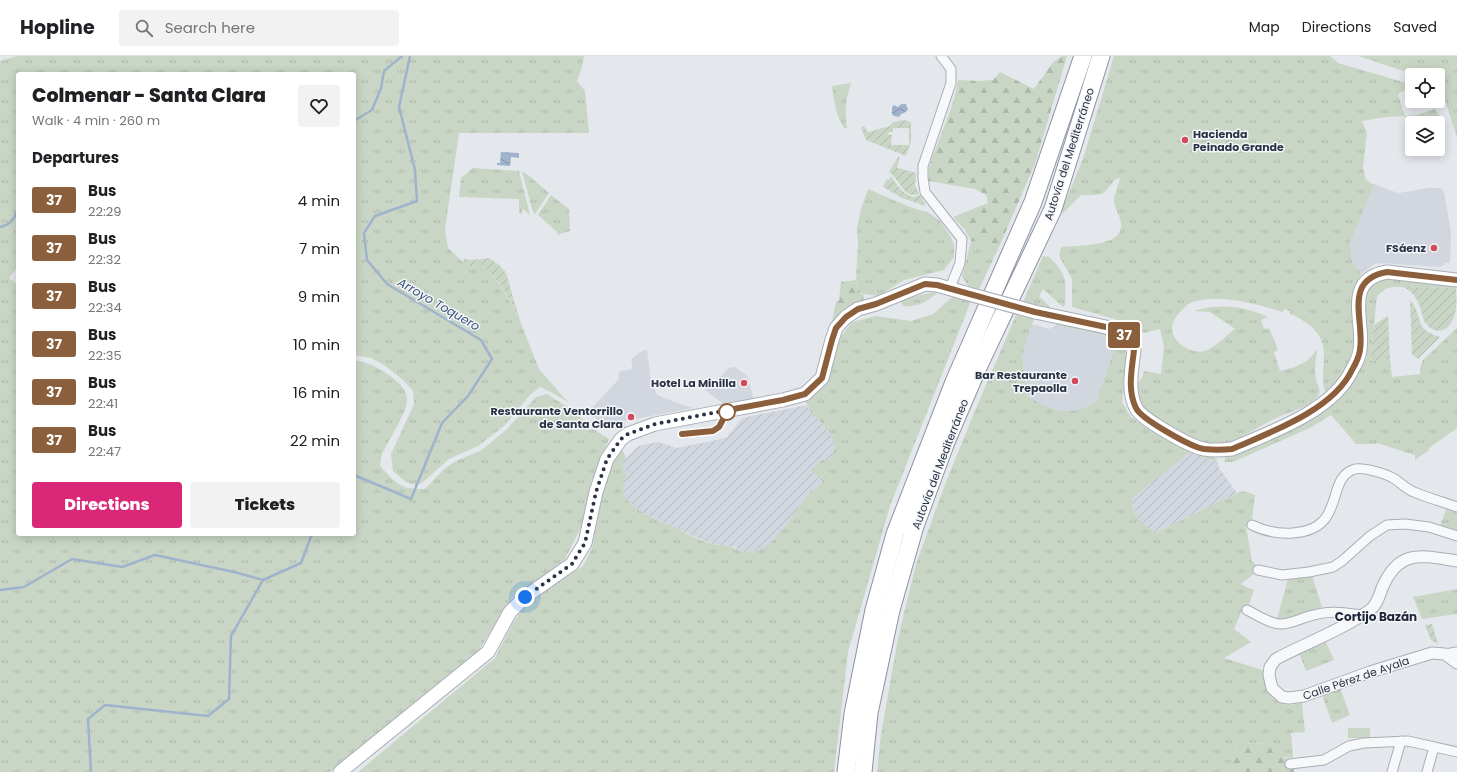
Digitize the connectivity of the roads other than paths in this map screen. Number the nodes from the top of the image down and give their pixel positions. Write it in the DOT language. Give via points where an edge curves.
graph roads {
  1 [pos="941,56"];
  2 [pos="1083,56"];
  3 [pos="1101,56"];
  4 [pos="1457,280"];
  5 [pos="950,288"];
  6 [pos="1457,507"];
  7 [pos="1252,525"];
  8 [pos="1457,536"];
  9 [pos="1457,560"];
  10 [pos="1258,570"];
  11 [pos="1247,610"];
  12 [pos="1363,615"];
  13 [pos="1457,652"];
  14 [pos="1445,654"];
  15 [pos="1457,664"];
  16 [pos="1401,741"];
  17 [pos="1434,747"];
  18 [pos="1457,752"];
  19 [pos="1290,764"];
  20 [pos="340,772"];
  21 [pos="846,772"];
  22 [pos="863,772"];
  23 [pos="1392,772"];
  24 [pos="1427,772"];
  1 -- 5 [label="street" via="952,69 951,83 923,166 922,178 925,192 962,239 960,263"];
  2 -- 21 [label="highway, Autovía del Mediterráneo" via="1032,202 954,382 895,534 874,610 853,714"];
  3 -- 22 [label="highway, Autovía del Mediterráneo" via="1053,209 964,400 915,526 891,610 872,698"];
  4 -- 5 [label="main road, bridge" via="1387,272 1377,274 1368,280 1359,296 1360,351 1352,371 1342,386 1324,403 1303,417 1232,449 1221,450 1203,449 1187,442 1155,425 1136,410 1131,382 1134,350 1122,333"];
  5 -- 20 [label="main road" via="925,284 858,309 846,317 836,328 822,378 805,394 655,424 621,439 607,459 596,492 585,543 572,564 525,597 510,612 488,652"];
  6 -- 7 [label="street" via="1412,491 1392,478 1373,471 1357,469 1346,473 1340,481 1331,511 1320,525 1306,532 1280,534 1264,531"];
  8 -- 10 [label="street" via="1429,527 1387,525 1333,567 1282,575"];
  9 -- 12 [label="street, Calle Pérez de Ayala" via="1419,556 1400,562 1388,577 1376,604"];
  11 -- 12 [label="street" via="1281,624 1330,611"];
  12 -- 14 [label="street, Calle Pérez de Ayala" via="1276,659 1270,667 1269,675 1276,693 1289,698 1304,696 1432,653"];
  13 -- 14 [label="street"];
  14 -- 15 [label="street"];
  16 -- 17 [label="street"];
  16 -- 19 [label="street" via="1349,746 1324,760"];
  16 -- 23 [label="street"];
  17 -- 18 [label="street"];
  17 -- 24 [label="street"];
}
